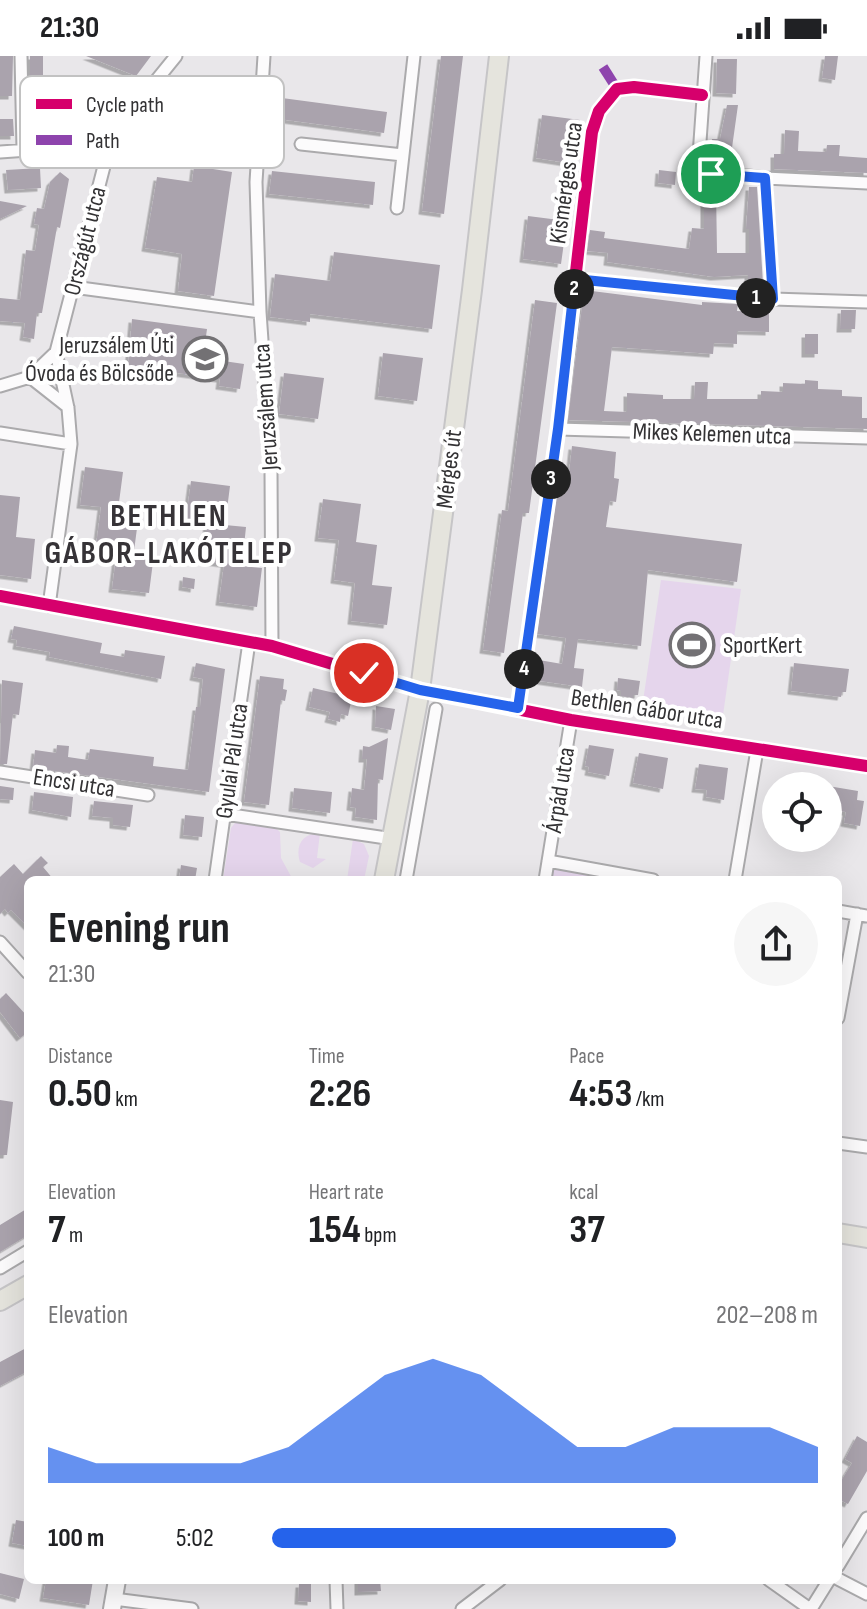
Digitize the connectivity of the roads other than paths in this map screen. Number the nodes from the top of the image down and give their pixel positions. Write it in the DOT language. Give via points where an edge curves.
graph roads {
  1 [pos="21,56"];
  2 [pos="176,56"];
  3 [pos="264,56"];
  4 [pos="414,56"];
  5 [pos="499,56"];
  6 [pos="706,56"];
  7 [pos="21,76"];
  8 [pos="160,76"];
  9 [pos="263,76"];
  10 [pos="702,95"];
  11 [pos="301,144"];
  12 [pos="20,149"];
  13 [pos="0,152"];
  14 [pos="403,155"];
  15 [pos="104,168"];
  16 [pos="257,168"];
  17 [pos="765,178"];
  18 [pos="867,183"];
  19 [pos="397,208"];
  20 [pos="575,279"];
  21 [pos="73,287"];
  22 [pos="773,299"];
  23 [pos="867,302"];
  24 [pos="260,312"];
  25 [pos="56,352"];
  26 [pos="30,377"];
  27 [pos="0,386"];
  28 [pos="68,408"];
  29 [pos="558,429"];
  30 [pos="0,433"];
  31 [pos="867,438"];
  32 [pos="71,444"];
  33 [pos="0,596"];
  34 [pos="49,606"];
  35 [pos="249,642"];
  36 [pos="272,646"];
  37 [pos="420,690"];
  38 [pos="518,708"];
  39 [pos="436,709"];
  40 [pos="571,720"];
  41 [pos="757,750"];
  42 [pos="867,766"];
  43 [pos="0,772"];
  44 [pos="148,795"];
  45 [pos="225,814"];
  46 [pos="393,839"];
  47 [pos="548,861"];
  48 [pos="595,875"];
  49 [pos="216,876"];
  50 [pos="385,876"];
  51 [pos="407,876"];
  52 [pos="546,876"];
  53 [pos="736,876"];
  54 [pos="842,912"];
  55 [pos="862,915"];
  56 [pos="0,943"];
  57 [pos="24,969"];
  58 [pos="842,1001"];
  59 [pos="842,1144"];
  60 [pos="867,1147"];
  61 [pos="842,1234"];
  62 [pos="867,1238"];
  63 [pos="24,1253"];
  64 [pos="0,1268"];
  65 [pos="24,1287"];
  66 [pos="0,1301"];
  67 [pos="867,1518"];
  68 [pos="842,1559"];
  69 [pos="842,1581"];
  70 [pos="116,1584"];
  71 [pos="336,1584"];
  72 [pos="495,1584"];
  73 [pos="775,1584"];
  74 [pos="827,1584"];
  75 [pos="867,1594"];
  76 [pos="113,1604"];
  77 [pos="192,1609"];
  78 [pos="337,1609"];
  79 [pos="462,1609"];
  80 [pos="811,1609"];
  1 -- 7 [label="street"];
  2 -- 8 [label="street, Országút utca"];
  3 -- 9 [label="street, Jeruzsálem utca"];
  4 -- 14 [label="street"];
  5 -- 37 [label="main road, Mérges út"];
  6 -- 10 [label="street"];
  10 -- 17 [label="street" via="698,170"];
  10 -- 20 [label="street, Kismérges utca" via="617,89 599,111"];
  11 -- 14 [label="street"];
  12 -- 13 [label="street"];
  14 -- 19 [label="street"];
  15 -- 21 [label="street, Országút utca"];
  16 -- 24 [label="street, Jeruzsálem utca"];
  17 -- 18 [label="street"];
  17 -- 22 [label="street"];
  20 -- 22 [label="street"];
  20 -- 29 [label="street, Kismérges utca"];
  21 -- 24 [label="street, Jeruzsálem utca"];
  21 -- 25 [label="street, Országút utca"];
  22 -- 23 [label="street"];
  24 -- 36 [label="street, Jeruzsálem utca" via="271,470"];
  25 -- 26 [label="street"];
  25 -- 28 [label="street, Országút utca"];
  26 -- 27 [label="street"];
  26 -- 28 [label="street"];
  28 -- 32 [label="street, Országút utca"];
  29 -- 31 [label="street, Mikes Kelemen utca"];
  29 -- 38 [label="street, Kismérges utca"];
  30 -- 32 [label="street"];
  32 -- 34 [label="street, Országút utca"];
  33 -- 34 [label="street, Bethlen Gábor utca"];
  34 -- 35 [label="street, Bethlen Gábor utca"];
  35 -- 36 [label="street, Bethlen Gábor utca"];
  35 -- 45 [label="street, Gyulai Pál utca"];
  36 -- 37 [label="street, Bethlen Gábor utca"];
  37 -- 38 [label="street, Bethlen Gábor utca"];
  37 -- 46 [label="main road, Mérges út"];
  38 -- 40 [label="street, Bethlen Gábor utca"];
  39 -- 51 [label="street"];
  40 -- 41 [label="street, Bethlen Gábor utca"];
  40 -- 47 [label="street, Árpád utca"];
  41 -- 42 [label="street, Bethlen Gábor utca"];
  41 -- 53 [label="street"];
  43 -- 44 [label="street, Encsi utca"];
  45 -- 46 [label="street"];
  45 -- 49 [label="street, Gyulai Pál utca"];
  46 -- 50 [label="main road, Mérges út"];
  47 -- 48 [label="street"];
  47 -- 52 [label="street, Árpád utca"];
  54 -- 55 [label="street"];
  55 -- 58 [label="street"];
  56 -- 57 [label="street"];
  59 -- 60 [label="street"];
  61 -- 62 [label="main road"];
  63 -- 64 [label="street"];
  65 -- 66 [label="main road"];
  67 -- 68 [label="street"];
  69 -- 75 [label="street"];
  70 -- 76 [label="street"];
  71 -- 78 [label="street"];
  72 -- 79 [label="street"];
  73 -- 80 [label="street"];
  74 -- 80 [label="street"];
  76 -- 77 [label="street"];
}
